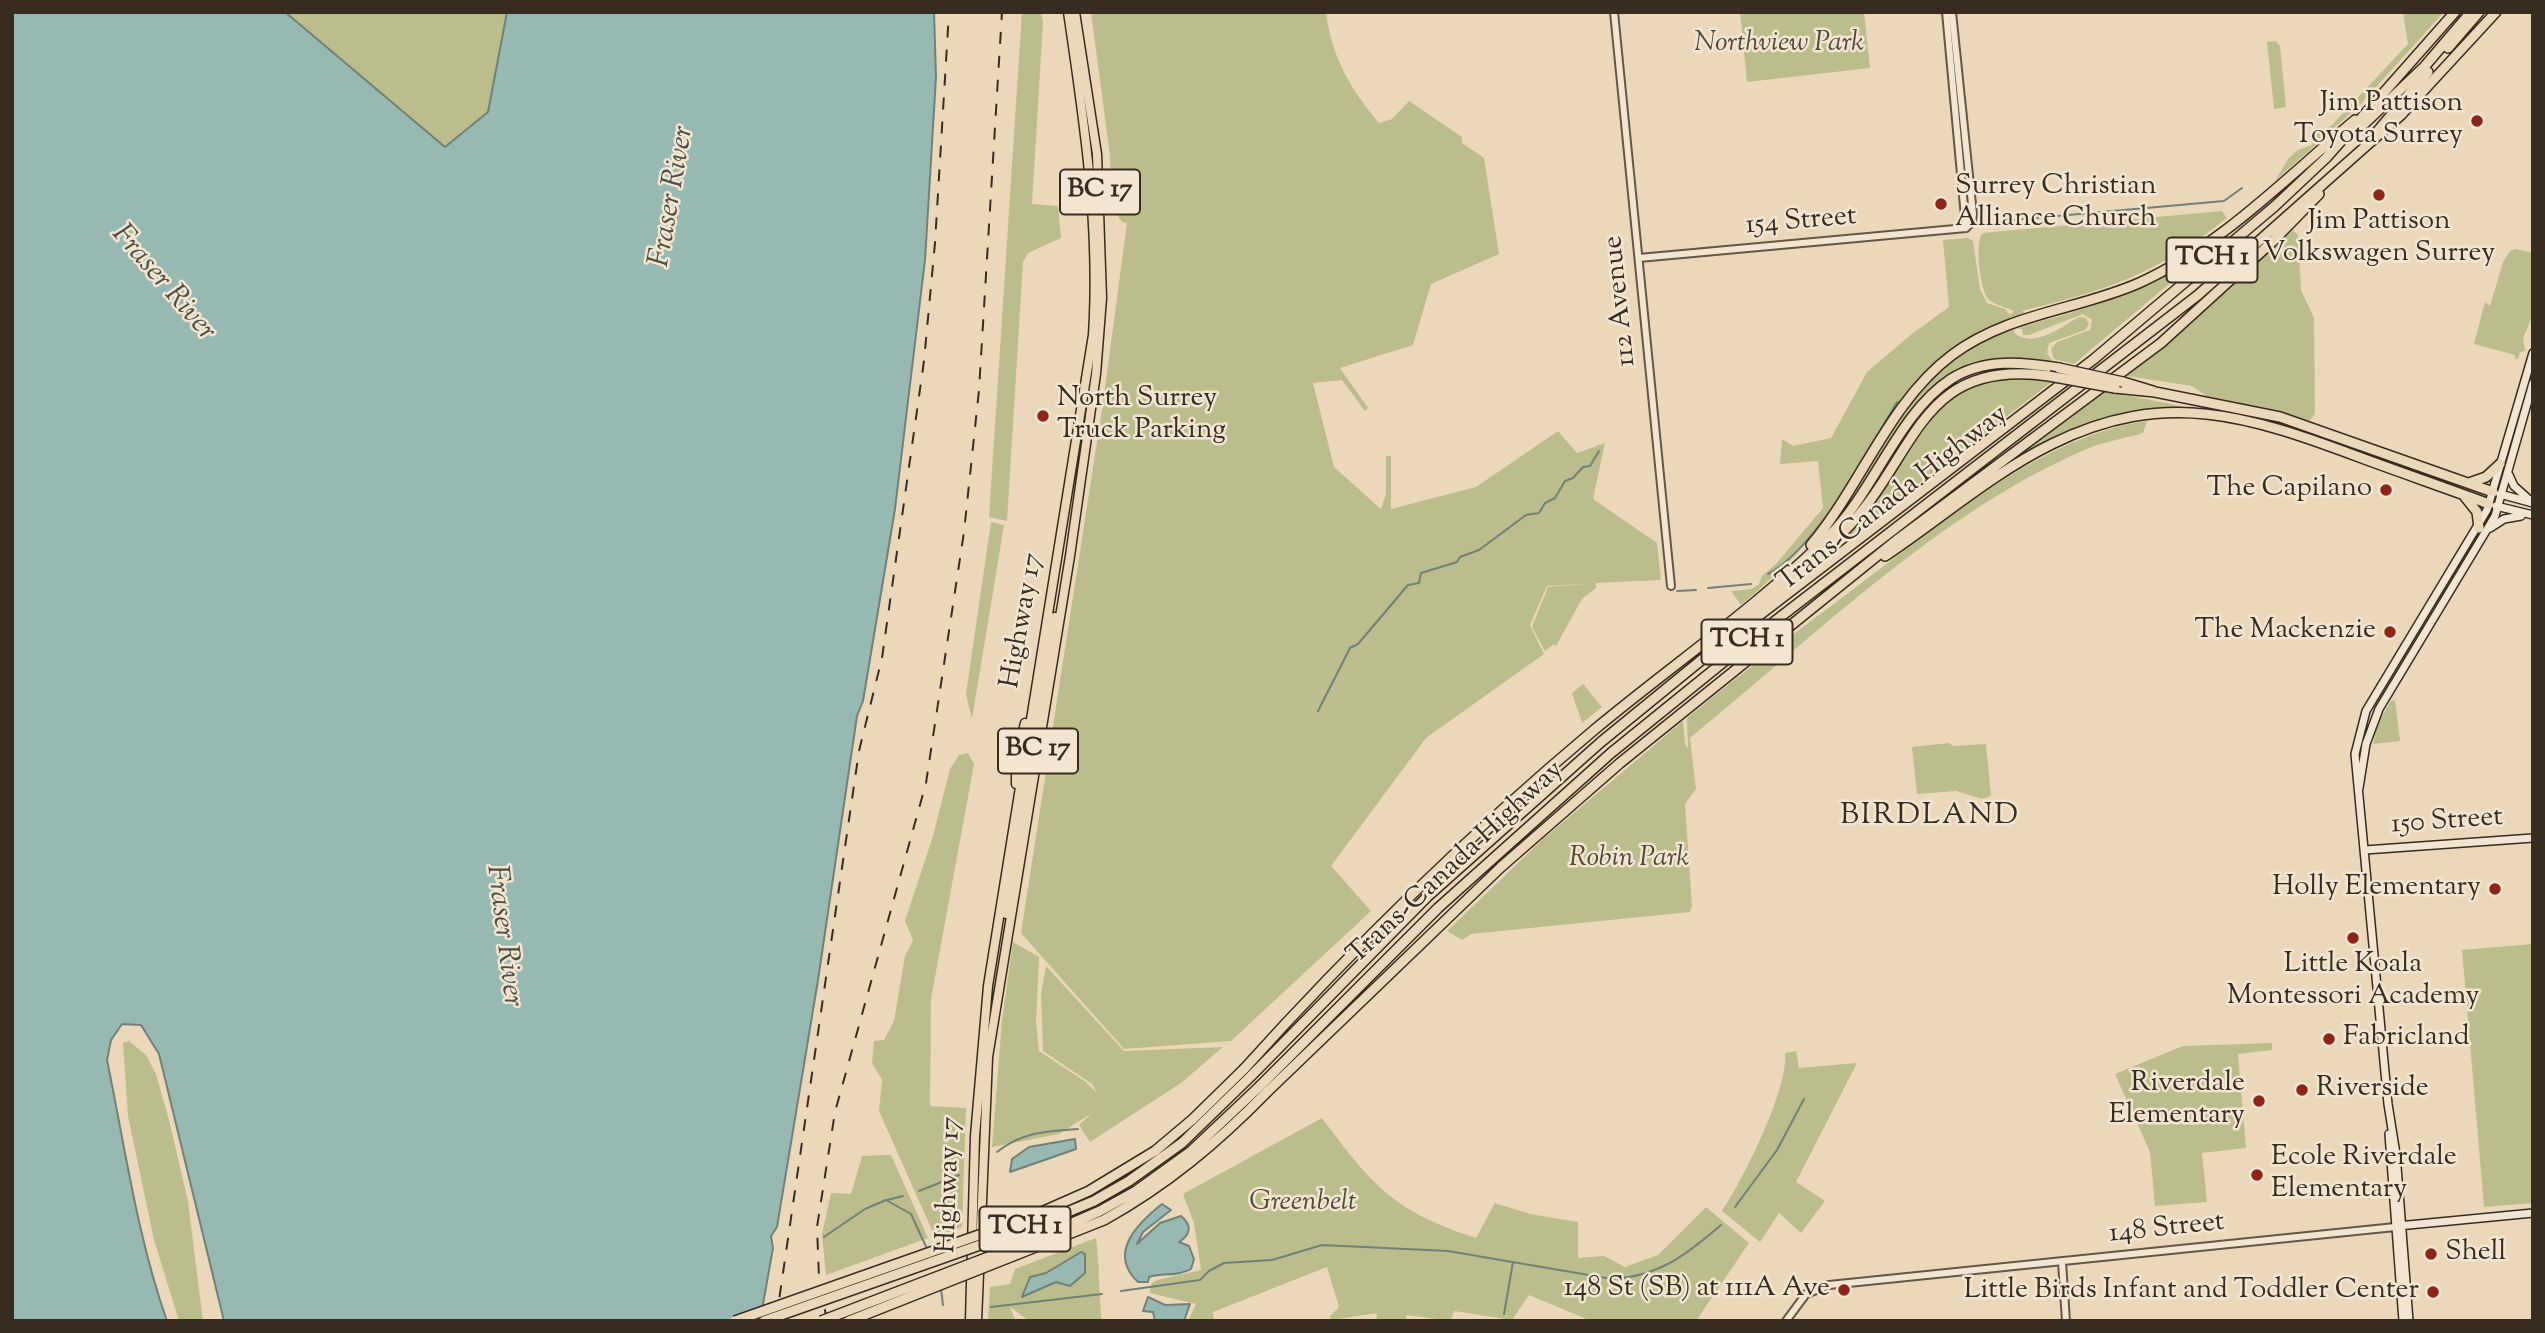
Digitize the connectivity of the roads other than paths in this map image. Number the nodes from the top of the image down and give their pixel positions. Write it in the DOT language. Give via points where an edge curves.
graph roads {
  1 [pos="1068,12"];
  2 [pos="1075,12"];
  3 [pos="1614,12"];
  4 [pos="1946,12"];
  5 [pos="1952,12"];
  6 [pos="2455,12"];
  7 [pos="2471,12"];
  8 [pos="2479,12"];
  9 [pos="2496,12"];
  10 [pos="2383,96"];
  11 [pos="2364,149"];
  12 [pos="2326,158"];
  13 [pos="2331,179"];
  14 [pos="1966,228"];
  15 [pos="1639,258"];
  16 [pos="2533,353"];
  17 [pos="2533,383"];
  18 [pos="2119,385"];
  19 [pos="2504,468"];
  20 [pos="2468,483"];
  21 [pos="2497,493"];
  22 [pos="2464,495"];
  23 [pos="2533,502"];
  24 [pos="2494,505"];
  25 [pos="2532,515"];
  26 [pos="2479,528"];
  27 [pos="2490,528"];
  28 [pos="1070,556"];
  29 [pos="1671,586"];
  30 [pos="1766,591"];
  31 [pos="1812,607"];
  32 [pos="1045,635"];
  33 [pos="1710,653"];
  34 [pos="2403,670"];
  35 [pos="1008,750"];
  36 [pos="2365,750"];
  37 [pos="1026,753"];
  38 [pos="2359,788"];
  39 [pos="2533,838"];
  40 [pos="2365,849"];
  41 [pos="1007,862"];
  42 [pos="1006,945"];
  43 [pos="1247,1073"];
  44 [pos="1264,1089"];
  45 [pos="2533,1213"];
  46 [pos="2398,1226"];
  47 [pos="2062,1262"];
  48 [pos="735,1321"];
  49 [pos="764,1321"];
  50 [pos="821,1321"];
  51 [pos="849,1321"];
  52 [pos="970,1321"];
  53 [pos="977,1321"];
  54 [pos="1786,1321"];
  55 [pos="2067,1321"];
  56 [pos="2403,1321"];
  57 [pos="2409,1321"];
  1 -- 32 [label="highway, Highway 17 / BC 17" via="1089,155 1095,298 1087,380"];
  2 -- 28 [label="highway, Highway 17 / BC 17" via="1097,154 1103,261 1096,374"];
  3 -- 15 [label="street, 112 Avenue"];
  4 -- 14 [label="street"];
  5 -- 14 [label="street" via="1973,217"];
  6 -- 10 [label="highway, Trans-Canada Highway / TCH 1"];
  7 -- 12 [label="highway" via="2389,103"];
  8 -- 11 [label="highway" via="2394,107"];
  9 -- 11 [label="highway, Trans-Canada Highway / TCH 1" via="2438,78"];
  10 -- 12 [label="highway, Trans-Canada Highway / TCH 1"];
  10 -- 30 [label="highway" via="2226,228 2157,274 2116,292 1995,330 1952,355 1900,412 1830,523"];
  11 -- 13 [label="highway, Trans-Canada Highway / TCH 1"];
  12 -- 33 [label="highway, Trans-Canada Highway / TCH 1" via="2094,359"];
  13 -- 31 [label="highway" via="2307,210 2161,343"];
  13 -- 44 [label="highway, Trans-Canada Highway / TCH 1" via="2198,295 1611,753 1438,908"];
  14 -- 15 [label="street, 154 Street"];
  15 -- 29 [label="street, 112 Avenue"];
  16 -- 19 [label="main road"];
  17 -- 19 [label="main road"];
  18 -- 20 [label="highway" via="2303,424"];
  18 -- 30 [label="highway, bridge" via="2059,368 2011,363 1961,374 1937,390 1913,417 1846,517"];
  18 -- 33 [label="highway, bridge" via="2011,373 1972,380 1944,398 1913,433 1851,524"];
  19 -- 20 [label="highway"];
  19 -- 21 [label="main road"];
  19 -- 23 [label="main road" via="2512,484"];
  20 -- 21 [label="highway"];
  21 -- 23 [label="main road"];
  21 -- 24 [label="main road"];
  22 -- 24 [label="highway"];
  22 -- 26 [label="highway" via="2477,512"];
  22 -- 31 [label="highway" via="2243,418 2196,412 2140,415 2070,435 2028,457"];
  24 -- 25 [label="main road"];
  24 -- 26 [label="main road"];
  24 -- 27 [label="main road"];
  25 -- 27 [label="main road" via="2504,519"];
  26 -- 38 [label="main road" via="2366,710 2354,754"];
  27 -- 34 [label="main road"];
  28 -- 37 [label="highway" via="1033,746"];
  28 -- 42 [label="highway, Highway 17 / BC 17"];
  30 -- 43 [label="highway" via="1474,836 1366,938"];
  31 -- 44 [label="highway" via="1501,867"];
  32 -- 35 [label="highway" via="1024,731"];
  32 -- 37 [label="highway, Highway 17 / BC 17"];
  33 -- 43 [label="highway, Trans-Canada Highway / TCH 1" via="1482,846"];
  34 -- 36 [label="main road" via="2375,718"];
  34 -- 36 [label="main road" via="2395,673 2370,714"];
  35 -- 37 [label="highway"];
  35 -- 41 [label="highway" via="1017,769"];
  36 -- 38 [label="main road"];
  37 -- 41 [label="highway, Highway 17 / BC 17"];
  37 -- 42 [label="highway" via="1031,759 1006,911"];
  38 -- 40 [label="main road"];
  39 -- 40 [label="main road, 150 Street"];
  40 -- 46 [label="main road" via="2396,1154"];
  41 -- 52 [label="highway, Highway 17 / BC 17" via="980,1053"];
  42 -- 53 [label="highway, Highway 17 / BC 17" via="984,1095"];
  43 -- 48 [label="highway, bridge" via="1175,1135 1089,1192 1007,1226"];
  43 -- 49 [label="highway, TCH 1, bridge" via="1182,1143 1094,1200 1034,1226"];
  44 -- 50 [label="highway, TCH 1, bridge" via="1189,1152 1100,1211"];
  44 -- 51 [label="highway, bridge" via="1196,1160 1104,1220"];
  45 -- 46 [label="main road, 148 Street"];
  46 -- 47 [label="street, 148 Street"];
  46 -- 56 [label="main road"];
  46 -- 57 [label="main road"];
  47 -- 54 [label="street, 148 Street" via="1829,1286 1806,1294"];
  47 -- 55 [label="street"];
}
